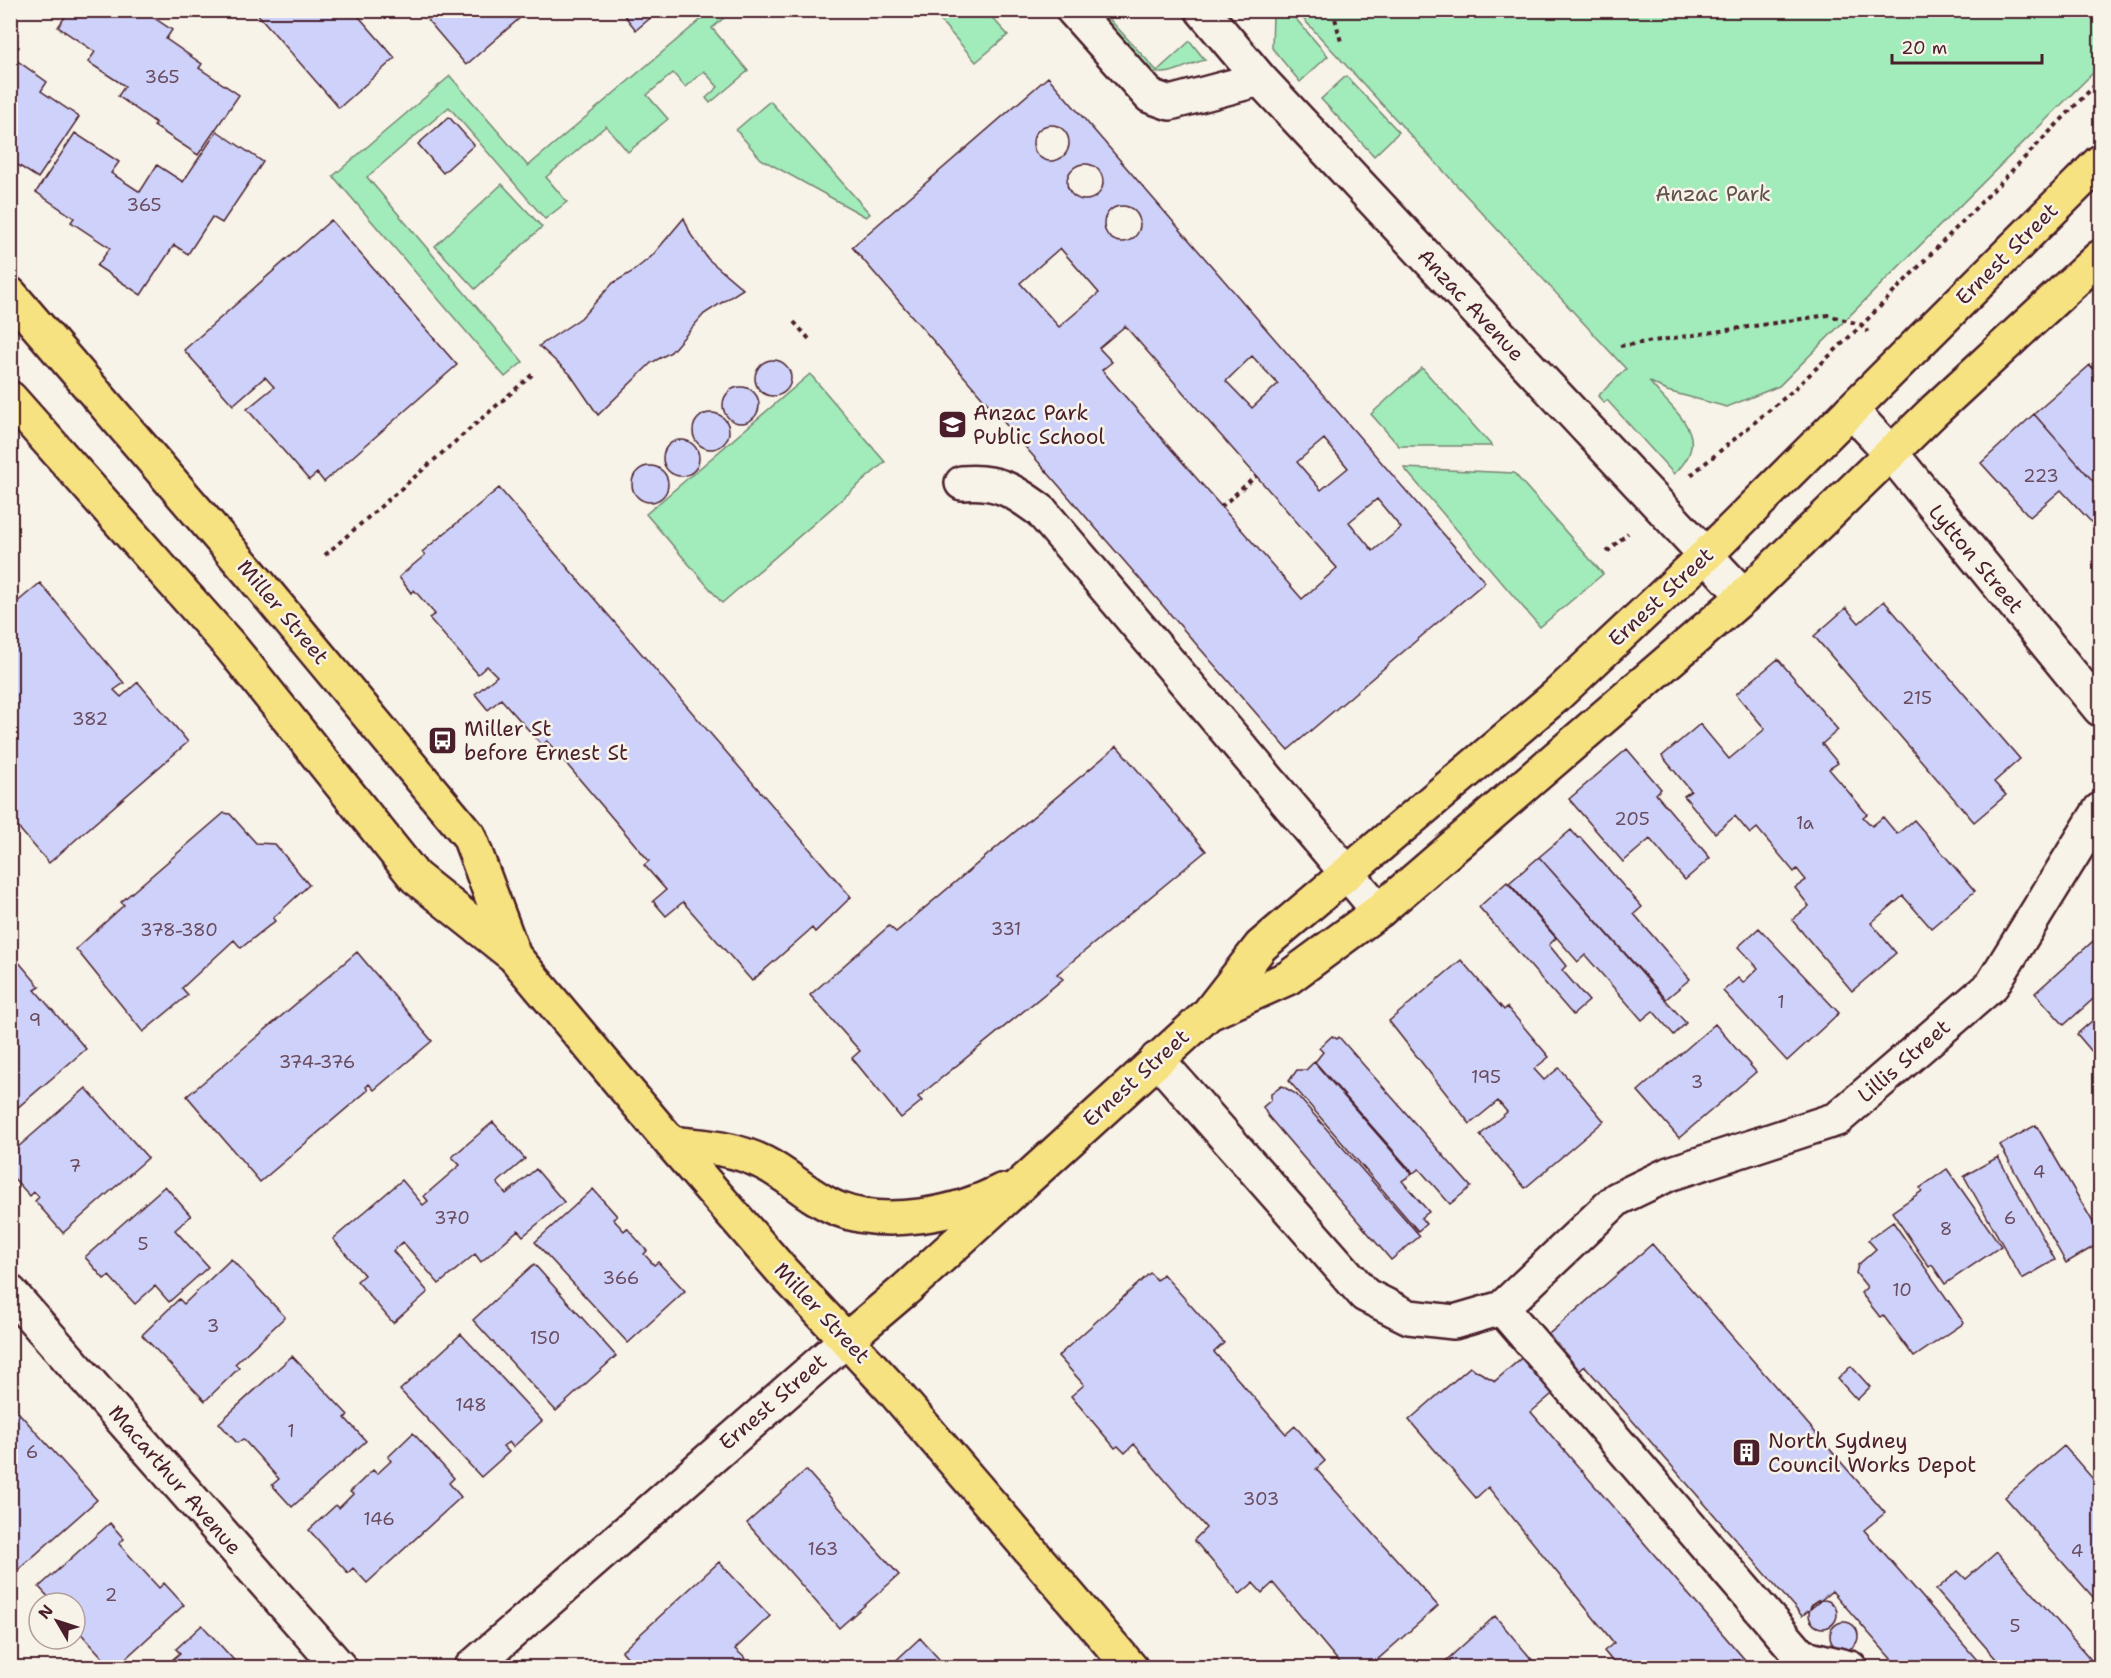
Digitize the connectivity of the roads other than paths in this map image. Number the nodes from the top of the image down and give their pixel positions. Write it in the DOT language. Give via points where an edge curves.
graph roads {
  1 [pos="1073,10"];
  2 [pos="1202,10"];
  3 [pos="1260,78"];
  4 [pos="2100,162"];
  5 [pos="2100,257"];
  6 [pos="10,294"];
  7 [pos="10,398"];
  8 [pos="1851,410"];
  9 [pos="1891,453"];
  10 [pos="962,483"];
  11 [pos="1707,554"];
  12 [pos="1744,596"];
  13 [pos="2100,709"];
  14 [pos="2100,810"];
  15 [pos="1347,872"];
  16 [pos="1380,911"];
  17 [pos="514,956"];
  18 [pos="1208,1014"];
  19 [pos="1157,1059"];
  20 [pos="671,1143"];
  21 [pos="1026,1178"];
  22 [pos="10,1292"];
  23 [pos="1502,1308"];
  24 [pos="847,1339"];
  25 [pos="1801,1662"];
  26 [pos="340,1668"];
  27 [pos="471,1668"];
  28 [pos="1131,1668"];
  29 [pos="1850,1668"];
  1 -- 3 [label="street" via="1150,96 1170,103"];
  2 -- 3 [label="street, Anzac Avenue"];
  3 -- 11 [label="street, Anzac Avenue"];
  4 -- 8 [label="main road, Ernest Street"];
  5 -- 9 [label="main road, Ernest Street"];
  6 -- 17 [label="main road, Miller Street" via="469,836"];
  7 -- 17 [label="main road, Miller Street" via="231,647 415,877"];
  8 -- 9 [label="street, Lytton Street"];
  8 -- 11 [label="main road, Ernest Street"];
  9 -- 12 [label="main road, Ernest Street"];
  9 -- 13 [label="street, Lytton Street"];
  10 -- 15 [label="street" via="980,482 1011,489 1041,511"];
  11 -- 12 [label="street, Anzac Avenue"];
  11 -- 15 [label="main road, Ernest Street" via="1555,697"];
  12 -- 16 [label="main road, Ernest Street"];
  14 -- 23 [label="street, Lillis Street" via="1992,985 1837,1119 1669,1174 1617,1199"];
  15 -- 16 [label="street"];
  15 -- 18 [label="main road, Ernest Street" via="1261,946"];
  16 -- 18 [label="main road, Ernest Street" via="1288,978"];
  17 -- 20 [label="main road, Miller Street"];
  18 -- 19 [label="main road, Ernest Street"];
  19 -- 21 [label="main road, Ernest Street"];
  19 -- 23 [label="street" via="1365,1295 1409,1317 1454,1322"];
  20 -- 21 [label="main road" via="721,1147 764,1163 838,1209 868,1216 913,1217 948,1211 985,1199"];
  20 -- 24 [label="main road, Miller Street"];
  21 -- 24 [label="main road, Ernest Street"];
  22 -- 26 [label="street, Macarthur Avenue"];
  23 -- 25 [label="street"];
  24 -- 27 [label="street, Ernest Street"];
  24 -- 28 [label="main road, Miller Street"];
  25 -- 29 [label="street"];
}
